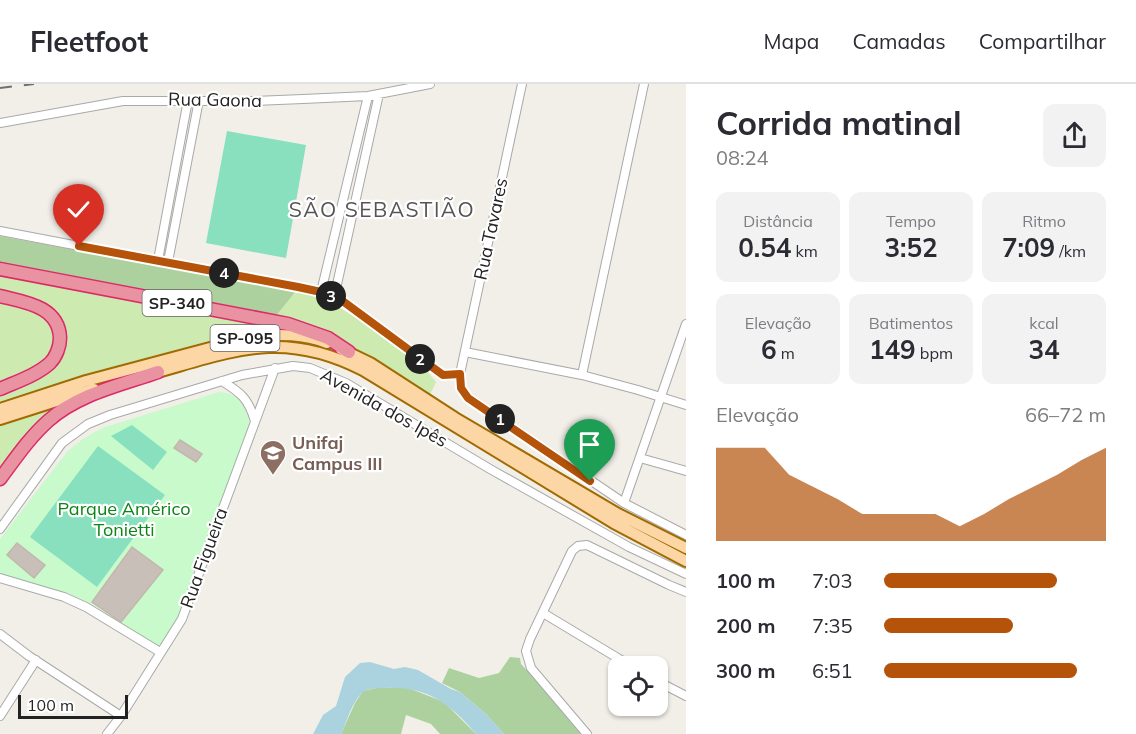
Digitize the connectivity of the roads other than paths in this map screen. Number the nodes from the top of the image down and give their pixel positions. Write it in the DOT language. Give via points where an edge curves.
graph roads {
  1 [pos="430,84"];
  2 [pos="522,84"];
  3 [pos="644,84"];
  4 [pos="379,94"];
  5 [pos="368,96"];
  6 [pos="188,100"];
  7 [pos="199,100"];
  8 [pos="0,123"];
  9 [pos="0,231"];
  10 [pos="158,261"];
  11 [pos="168,262"];
  12 [pos="0,269"];
  13 [pos="321,292"];
  14 [pos="0,296"];
  15 [pos="334,297"];
  16 [pos="686,324"];
  17 [pos="349,351"];
  18 [pos="465,352"];
  19 [pos="676,354"];
  20 [pos="686,357"];
  21 [pos="275,368"];
  22 [pos="158,372"];
  23 [pos="460,374"];
  24 [pos="582,375"];
  25 [pos="222,381"];
  26 [pos="0,389"];
  27 [pos="661,398"];
  28 [pos="686,405"];
  29 [pos="0,409"];
  30 [pos="0,419"];
  31 [pos="255,421"];
  32 [pos="640,458"];
  33 [pos="686,471"];
  34 [pos="0,479"];
  35 [pos="624,503"];
  36 [pos="0,530"];
  37 [pos="686,535"];
  38 [pos="686,548"];
  39 [pos="686,561"];
  40 [pos="686,574"];
  41 [pos="0,578"];
  42 [pos="686,592"];
  43 [pos="543,613"];
  44 [pos="0,634"];
  45 [pos="160,652"];
  46 [pos="614,656"];
  47 [pos="36,660"];
  48 [pos="668,687"];
  49 [pos="686,696"];
  50 [pos="0,716"];
  51 [pos="121,716"];
  52 [pos="107,734"];
  53 [pos="587,734"];
  1 -- 4 [label="street, Rua Gaona"];
  2 -- 18 [label="street, Rua Tavares"];
  3 -- 24 [label="street"];
  4 -- 5 [label="street, Rua Gaona"];
  4 -- 15 [label="street"];
  5 -- 7 [label="street, Rua Gaona"];
  5 -- 13 [label="street"];
  6 -- 7 [label="street, Rua Gaona"];
  6 -- 8 [label="street, Rua Gaona" via="123,101"];
  6 -- 10 [label="street"];
  7 -- 11 [label="street"];
  9 -- 10 [label="street"];
  10 -- 11 [label="street"];
  11 -- 13 [label="street"];
  12 -- 17 [label="highway, SP-340" via="288,324 328,338"];
  13 -- 15 [label="street"];
  14 -- 26 [label="highway" via="42,308 54,319 60,337 50,363"];
  15 -- 23 [label="street" via="443,375"];
  16 -- 19 [label="street"];
  17 -- 29 [label="main road, SP-095" via="303,337 255,336 86,381"];
  17 -- 38 [label="main road, SP-095" via="618,514"];
  18 -- 23 [label="street, Rua Tavares"];
  18 -- 24 [label="street"];
  19 -- 20 [label="street"];
  19 -- 27 [label="street"];
  21 -- 25 [label="street, Avenida dos Ipês"];
  21 -- 31 [label="street, Rua Figueira"];
  21 -- 40 [label="street, Avenida dos Ipês" via="310,368 346,383 490,469 629,547"];
  22 -- 30 [label="main road, SP-095"];
  22 -- 34 [label="highway" via="62,410 39,429"];
  22 -- 39 [label="main road, SP-095" via="264,346 297,346 329,354 363,370 614,523"];
  23 -- 35 [label="street" via="461,388 468,398"];
  24 -- 27 [label="street"];
  25 -- 31 [label="street" via="246,399"];
  25 -- 36 [label="street, Avenida dos Ipês" via="88,424 62,444"];
  27 -- 28 [label="street"];
  27 -- 32 [label="street"];
  31 -- 45 [label="street, Rua Figueira" via="182,619"];
  32 -- 33 [label="street"];
  32 -- 35 [label="street"];
  35 -- 37 [label="street"];
  41 -- 45 [label="street" via="86,607"];
  42 -- 43 [label="street" via="587,545 578,546 572,551"];
  43 -- 46 [label="street"];
  43 -- 53 [label="street" via="526,651 531,668"];
  44 -- 47 [label="street"];
  45 -- 51 [label="street, Rua Figueira"];
  47 -- 50 [label="street"];
  47 -- 51 [label="street"];
  48 -- 49 [label="street"];
  51 -- 52 [label="street, Rua Figueira"];
}
